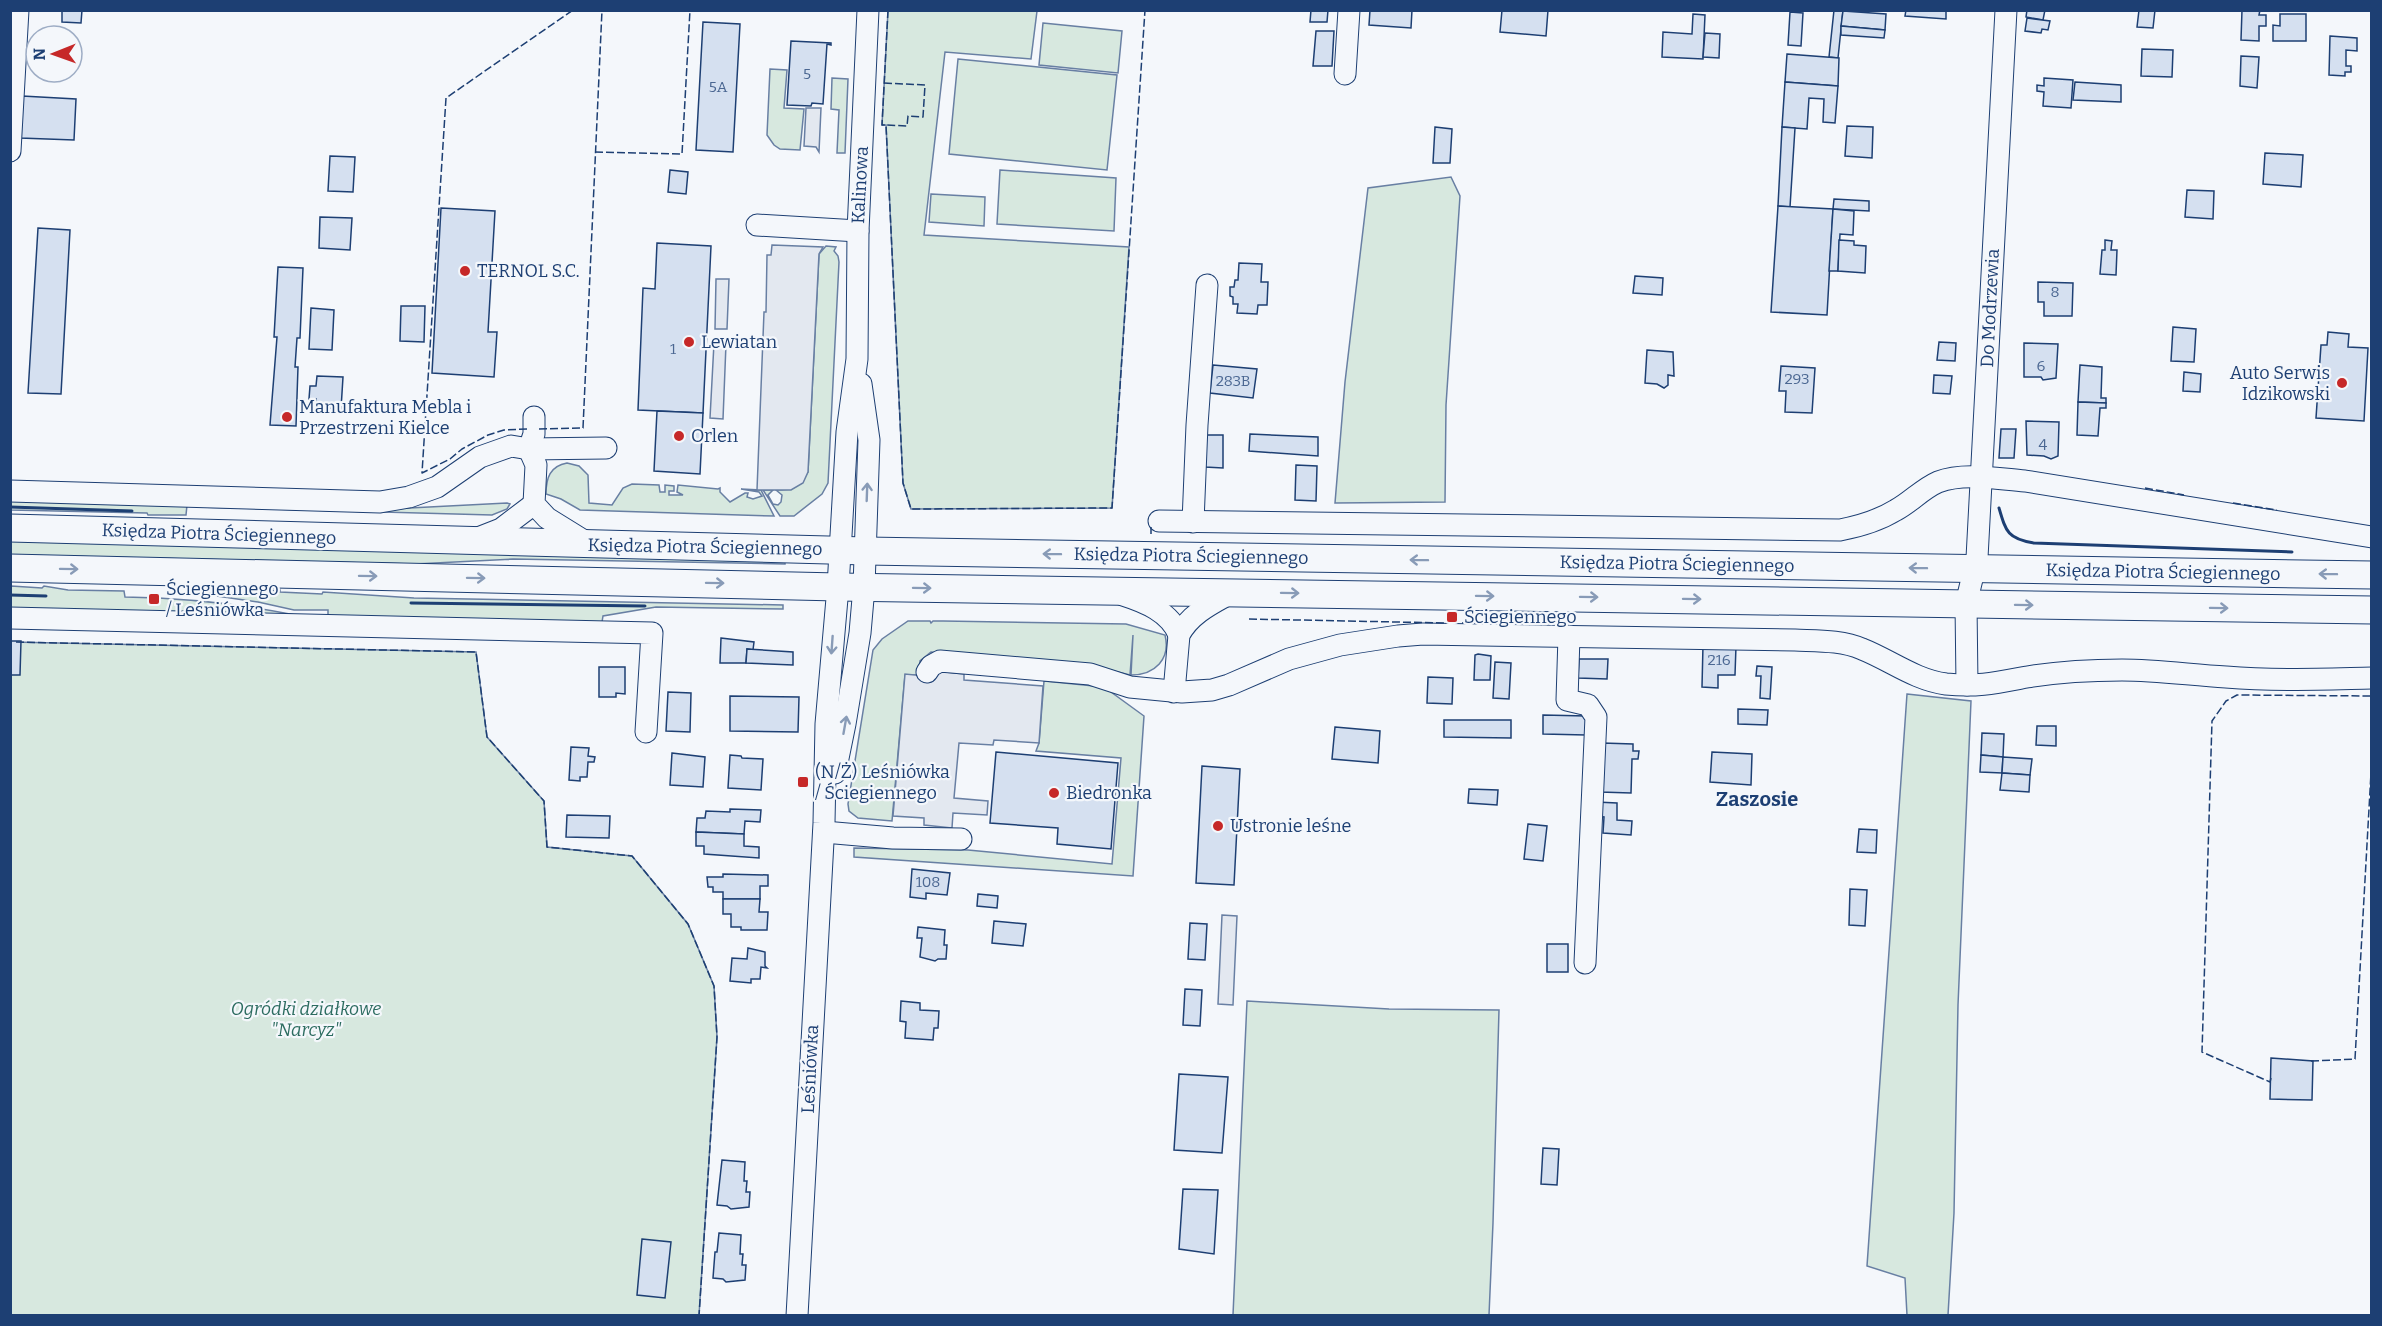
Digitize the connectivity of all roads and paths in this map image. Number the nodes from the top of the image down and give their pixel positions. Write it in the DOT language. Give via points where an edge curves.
graph roads {
  1 [pos="18,10"];
  2 [pos="868,10"];
  3 [pos="1349,10"];
  4 [pos="2006,10"];
  5 [pos="1345,74"];
  6 [pos="10,151"];
  7 [pos="757,225"];
  8 [pos="858,231"];
  9 [pos="1206,285"];
  10 [pos="534,417"];
  11 [pos="606,448"];
  12 [pos="529,449"];
  13 [pos="1981,478"];
  14 [pos="10,491"];
  15 [pos="534,504"];
  16 [pos="1159,521"];
  17 [pos="1193,522"];
  18 [pos="10,528"];
  19 [pos="2372,537"];
  20 [pos="473,541"];
  21 [pos="590,544"];
  22 [pos="853,550"];
  23 [pos="10,568"];
  24 [pos="1976,569"];
  25 [pos="2372,575"];
  26 [pos="851,587"];
  27 [pos="1112,591"];
  28 [pos="1231,592"];
  29 [pos="1966,604"];
  30 [pos="2372,610"];
  31 [pos="10,618"];
  32 [pos="1179,635"];
  33 [pos="1569,636"];
  34 [pos="927,672"];
  35 [pos="2372,678"];
  36 [pos="1967,686"];
  37 [pos="1174,692"];
  38 [pos="646,732"];
  39 [pos="824,827"];
  40 [pos="961,839"];
  41 [pos="1585,963"];
  42 [pos="797,1316"];
  1 -- 6 [label="street"];
  2 -- 8 [label="street, Kalinowa"];
  3 -- 5 [label="street"];
  4 -- 13 [label="street, Do Modrzewia"];
  7 -- 8 [label="street"];
  8 -- 22 [label="street, Kalinowa" via="857,359 847,432"];
  9 -- 17 [label="street"];
  10 -- 12 [label="street"];
  11 -- 12 [label="street"];
  12 -- 14 [label="street" via="511,446 498,450 480,457 437,487 380,502"];
  12 -- 15 [label="street" via="536,465"];
  13 -- 17 [label="street" via="1940,482 1870,524 1840,530"];
  13 -- 19 [label="street" via="2025,481"];
  13 -- 24 [label="street, Do Modrzewia"];
  15 -- 20 [label="street" via="501,529"];
  15 -- 21 [label="street" via="547,518"];
  16 -- 17 [label="street"];
  18 -- 20 [label="main road, Księdza Piotra Ściegiennego"];
  20 -- 21 [label="main road, Księdza Piotra Ściegiennego"];
  21 -- 22 [label="main road, Księdza Piotra Ściegiennego"];
  24 -- 22 [label="main road, Księdza Piotra Ściegiennego, one-way"];
  22 -- 26 [label="street, Kalinowa"];
  23 -- 26 [label="main road, Księdza Piotra Ściegiennego, one-way"];
  25 -- 24 [label="main road, Księdza Piotra Ściegiennego, one-way"];
  24 -- 29 [label="street, Do Modrzewia"];
  26 -- 27 [label="main road, Księdza Piotra Ściegiennego, one-way"];
  26 -- 39 [label="street, Leśniówka" via="860,633"];
  27 -- 28 [label="main road, Księdza Piotra Ściegiennego"];
  27 -- 32 [label="street" via="1155,608 1169,619"];
  28 -- 29 [label="main road, Księdza Piotra Ściegiennego, one-way"];
  28 -- 32 [label="street" via="1188,620"];
  29 -- 30 [label="main road, Księdza Piotra Ściegiennego, one-way"];
  29 -- 36 [label="street, Do Modrzewia"];
  31 -- 38 [label="street" via="652,633"];
  32 -- 37 [label="street"];
  33 -- 36 [label="street" via="1838,642 1861,648 1918,677"];
  33 -- 37 [label="street" via="1398,636 1340,645 1288,659 1212,690"];
  33 -- 41 [label="street" via="1568,700 1588,705 1596,717"];
  34 -- 37 [label="street" via="940,661 1090,674 1130,687"];
  35 -- 36 [label="street" via="2227,677 2121,670"];
  39 -- 40 [label="street" via="893,838"];
  39 -- 42 [label="street, Leśniówka"];
}
